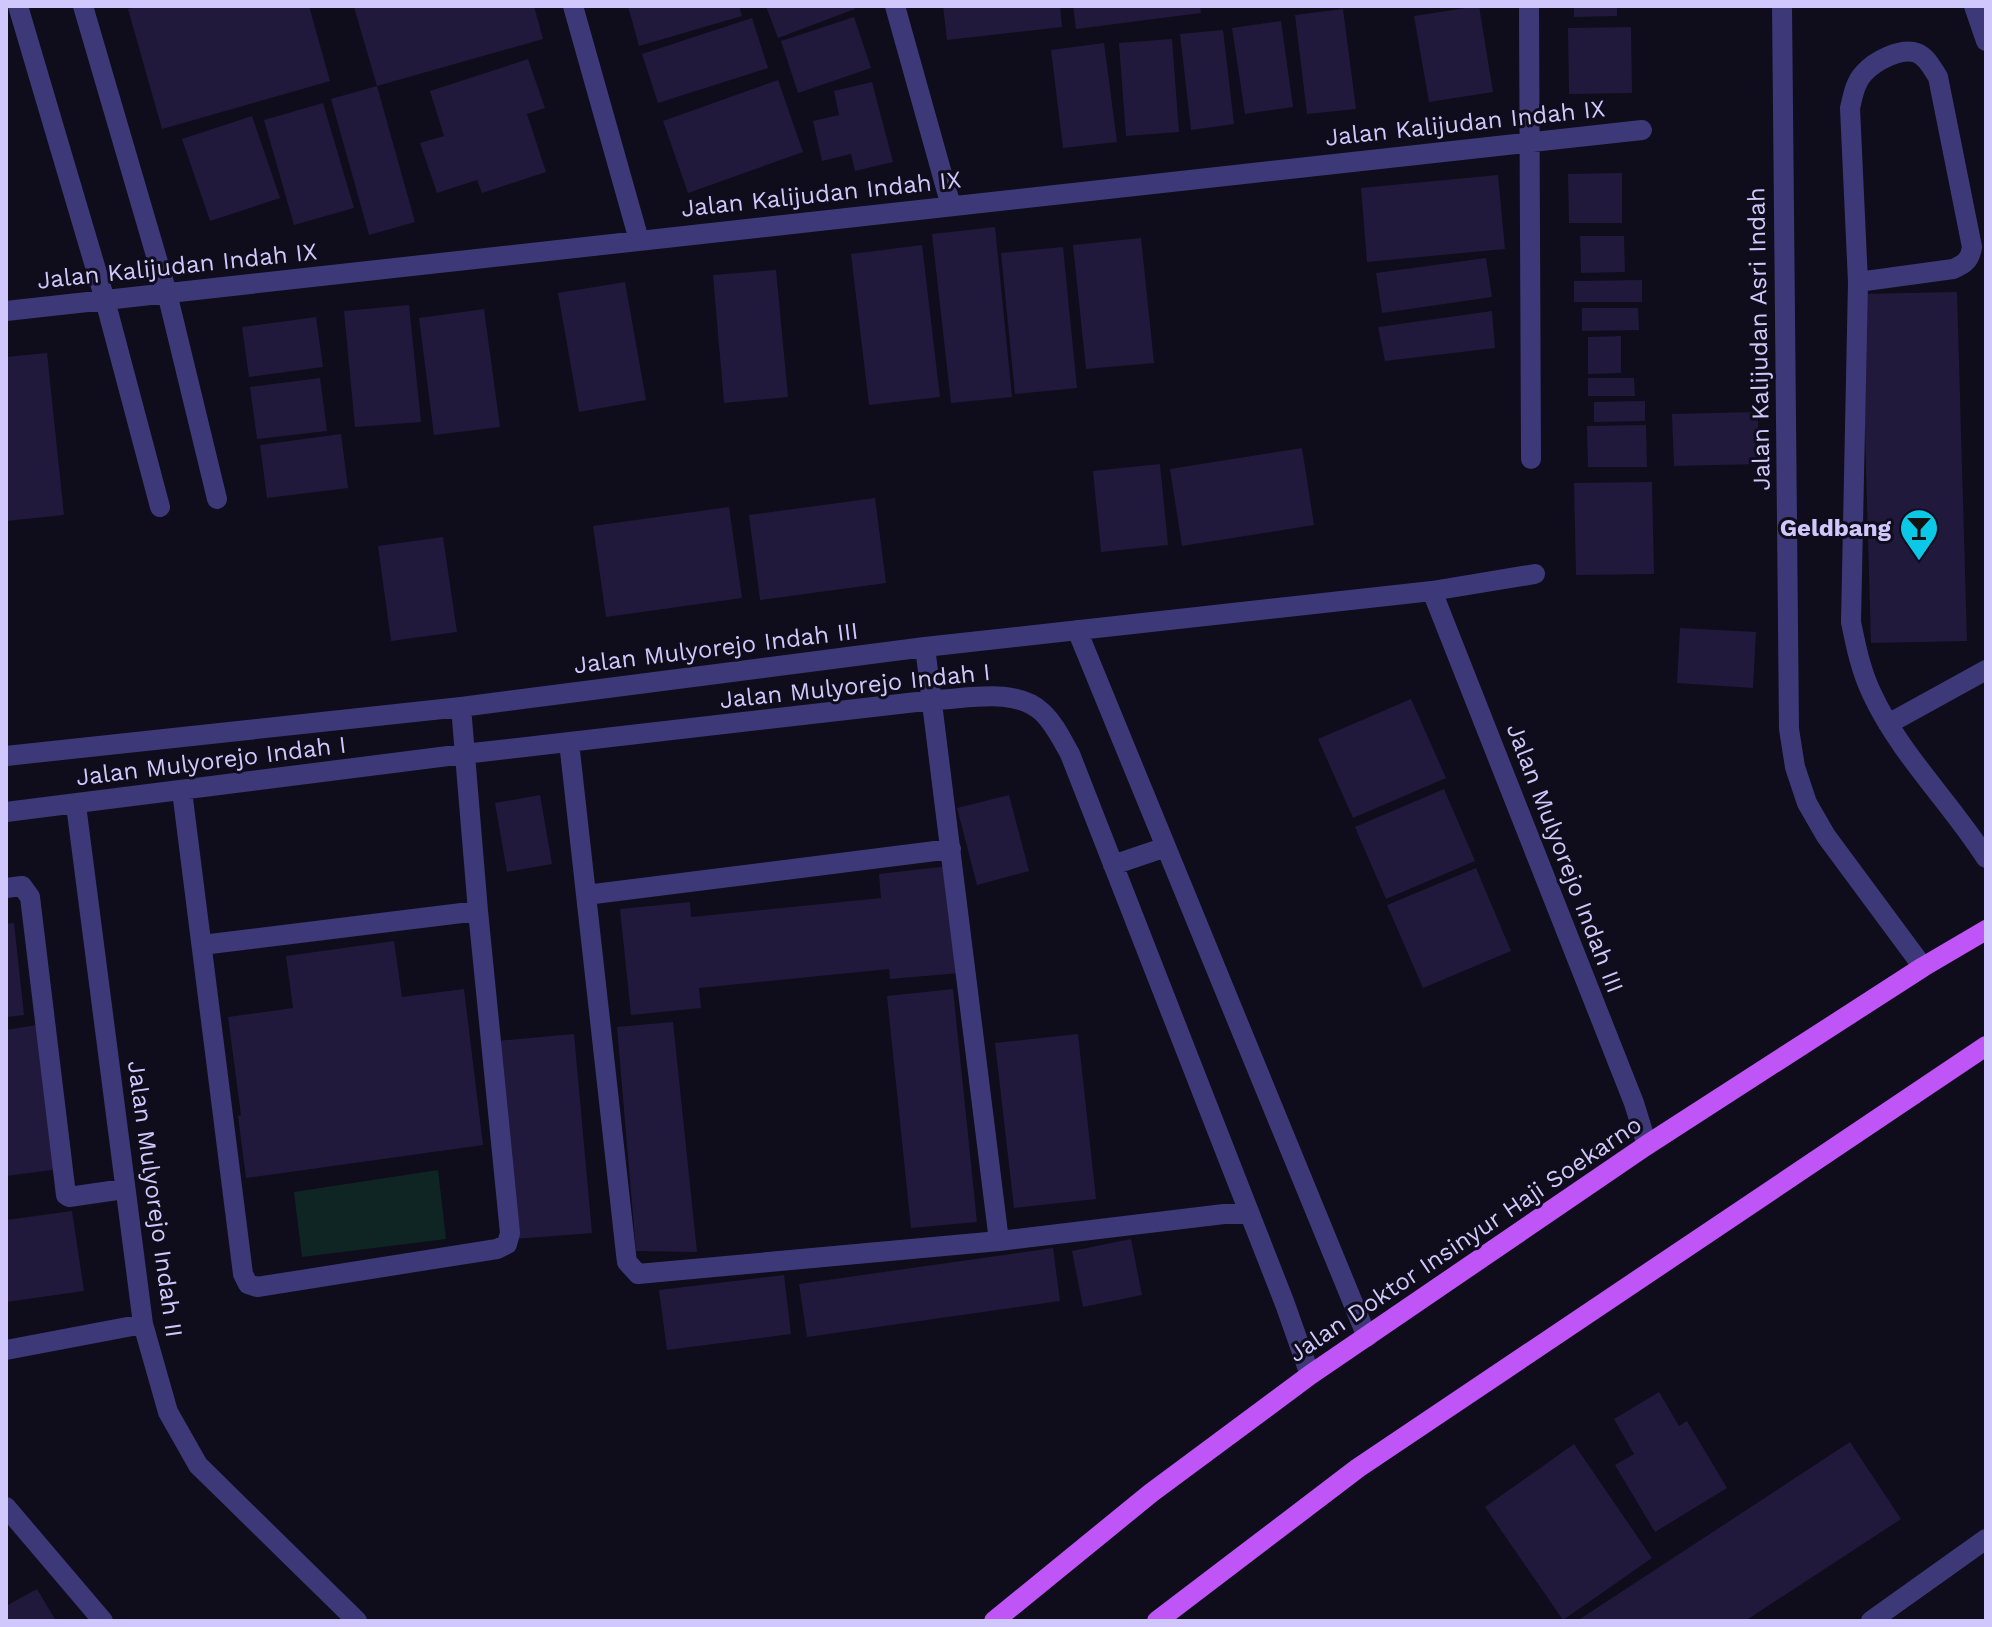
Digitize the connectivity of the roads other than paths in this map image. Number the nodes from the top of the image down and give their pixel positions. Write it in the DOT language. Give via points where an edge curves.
graph roads {
  1 [pos="18,6"];
  2 [pos="83,6"];
  3 [pos="573,6"];
  4 [pos="895,6"];
  5 [pos="1529,6"];
  6 [pos="1782,6"];
  7 [pos="1974,6"];
  8 [pos="1986,41"];
  9 [pos="1642,130"];
  10 [pos="1530,142"];
  11 [pos="951,206"];
  12 [pos="639,240"];
  13 [pos="1858,282"];
  14 [pos="167,293"];
  15 [pos="105,300"];
  16 [pos="6,311"];
  17 [pos="1531,459"];
  18 [pos="217,499"];
  19 [pos="160,507"];
  20 [pos="1535,574"];
  21 [pos="1432,591"];
  22 [pos="1077,630"];
  23 [pos="925,647"];
  24 [pos="1986,670"];
  25 [pos="934,700"];
  26 [pos="461,707"];
  27 [pos="1888,724"];
  28 [pos="569,742"];
  29 [pos="464,754"];
  30 [pos="6,756"];
  31 [pos="182,791"];
  32 [pos="76,805"];
  33 [pos="6,812"];
  34 [pos="1166,847"];
  35 [pos="951,849"];
  36 [pos="1986,858"];
  37 [pos="1113,865"];
  38 [pos="6,888"];
  39 [pos="586,895"];
  40 [pos="478,911"];
  41 [pos="1986,930"];
  42 [pos="202,945"];
  43 [pos="1923,967"];
  44 [pos="1986,1046"];
  45 [pos="1647,1145"];
  46 [pos="124,1189"];
  47 [pos="1248,1214"];
  48 [pos="999,1241"];
  49 [pos="143,1324"];
  50 [pos="1367,1337"];
  51 [pos="6,1350"];
  52 [pos="1310,1375"];
  53 [pos="6,1507"];
  54 [pos="1986,1539"];
  55 [pos="103,1621"];
  56 [pos="357,1621"];
  57 [pos="994,1621"];
  58 [pos="1157,1621"];
  59 [pos="1871,1621"];
  1 -- 15 [label="street"];
  2 -- 14 [label="street"];
  3 -- 12 [label="street"];
  4 -- 11 [label="street"];
  5 -- 10 [label="street"];
  6 -- 43 [label="street, Jalan Kalijudan Asri Indah" via="1789,729 1807,803"];
  7 -- 8 [label="street"];
  9 -- 10 [label="street, Jalan Kalijudan Indah IX"];
  10 -- 11 [label="street, Jalan Kalijudan Indah IX"];
  10 -- 17 [label="street"];
  11 -- 12 [label="street, Jalan Kalijudan Indah IX"];
  12 -- 14 [label="street, Jalan Kalijudan Indah IX"];
  13 -- 13 [label="street" via="1953,269 1970,257 1938,77 1915,52 1882,60 1863,73 1854,89 1850,108"];
  13 -- 27 [label="street" via="1851,622 1857,656"];
  14 -- 15 [label="street, Jalan Kalijudan Indah IX"];
  14 -- 18 [label="street"];
  15 -- 16 [label="street, Jalan Kalijudan Indah IX"];
  15 -- 19 [label="street"];
  20 -- 21 [label="street, Jalan Mulyorejo Indah III"];
  21 -- 22 [label="street, Jalan Mulyorejo Indah III"];
  21 -- 45 [label="street, Jalan Mulyorejo Indah III"];
  22 -- 23 [label="street, Jalan Mulyorejo Indah III"];
  22 -- 34 [label="street"];
  23 -- 25 [label="street"];
  23 -- 26 [label="street, Jalan Mulyorejo Indah III"];
  24 -- 27 [label="street"];
  25 -- 28 [label="street, Jalan Mulyorejo Indah I"];
  25 -- 35 [label="street"];
  25 -- 37 [label="street, Jalan Mulyorejo Indah I" via="1003,697 1029,702 1045,715 1070,754"];
  26 -- 29 [label="street"];
  26 -- 30 [label="street, Jalan Mulyorejo Indah III"];
  27 -- 36 [label="street"];
  28 -- 29 [label="street, Jalan Mulyorejo Indah I"];
  28 -- 39 [label="street"];
  29 -- 31 [label="street, Jalan Mulyorejo Indah I"];
  29 -- 40 [label="street"];
  31 -- 32 [label="street, Jalan Mulyorejo Indah I"];
  31 -- 42 [label="street"];
  32 -- 33 [label="street, Jalan Mulyorejo Indah I"];
  32 -- 46 [label="street, Jalan Mulyorejo Indah II"];
  34 -- 37 [label="street"];
  34 -- 50 [label="street"];
  35 -- 39 [label="street"];
  35 -- 48 [label="street"];
  37 -- 47 [label="street, Jalan Mulyorejo Indah I"];
  38 -- 46 [label="street" via="22,886 30,897 66,1195"];
  39 -- 48 [label="street" via="627,1262 638,1274"];
  40 -- 42 [label="street"];
  40 -- 42 [label="street" via="507,1244 257,1287 243,1274"];
  41 -- 43 [label="main road, Jalan Doktor Insinyur Haji Soekarno"];
  43 -- 45 [label="main road, Jalan Doktor Insinyur Haji Soekarno"];
  44 -- 58 [label="main road" via="1358,1468"];
  45 -- 50 [label="main road, Jalan Doktor Insinyur Haji Soekarno"];
  46 -- 49 [label="street, Jalan Mulyorejo Indah II"];
  47 -- 48 [label="street"];
  47 -- 52 [label="street, Jalan Mulyorejo Indah I"];
  49 -- 51 [label="street"];
  49 -- 56 [label="street, Jalan Mulyorejo Indah II" via="168,1412 198,1465"];
  50 -- 52 [label="main road, Jalan Doktor Insinyur Haji Soekarno"];
  52 -- 57 [label="main road, Jalan Doktor Insinyur Haji Soekarno" via="1151,1493"];
  53 -- 55 [label="street"];
  54 -- 59 [label="street"];
}
